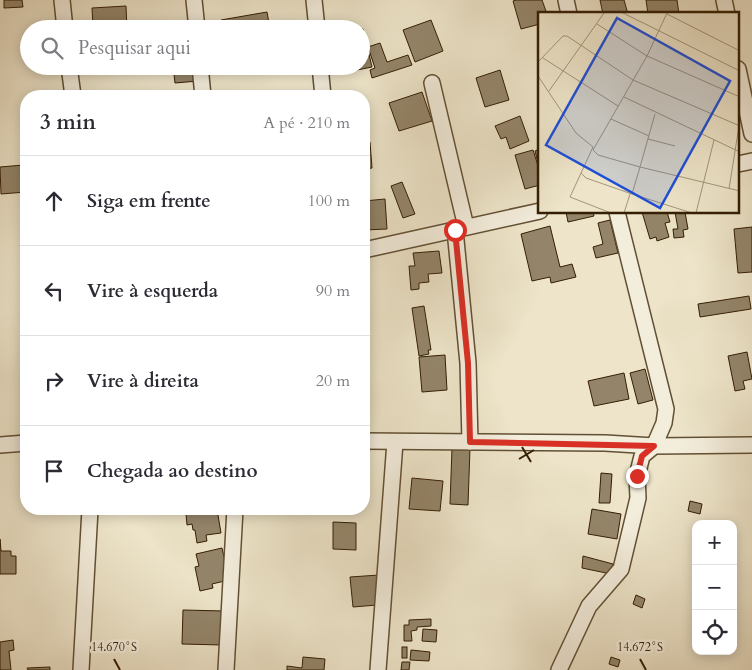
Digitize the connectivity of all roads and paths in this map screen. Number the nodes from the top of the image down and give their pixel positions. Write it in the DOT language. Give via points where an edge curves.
graph roads {
  1 [pos="62,0"];
  2 [pos="194,0"];
  3 [pos="314,0"];
  4 [pos="65,20"];
  5 [pos="196,20"];
  6 [pos="316,20"];
  7 [pos="70,75"];
  8 [pos="201,75"];
  9 [pos="321,75"];
  10 [pos="740,77"];
  11 [pos="432,83"];
  12 [pos="72,90"];
  13 [pos="202,90"];
  14 [pos="322,90"];
  15 [pos="752,134"];
  16 [pos="538,211"];
  17 [pos="617,214"];
  18 [pos="461,228"];
  19 [pos="370,249"];
  20 [pos="370,441"];
  21 [pos="395,442"];
  22 [pos="470,442"];
  23 [pos="20,443"];
  24 [pos="0,445"];
  25 [pos="752,445"];
  26 [pos="654,446"];
  27 [pos="90,515"];
  28 [pos="235,515"];
  29 [pos="81,670"];
  30 [pos="226,670"];
  31 [pos="378,670"];
  32 [pos="559,670"];
  1 -- 4 [label="street"];
  2 -- 5 [label="street"];
  3 -- 6 [label="street"];
  7 -- 12 [label="street"];
  8 -- 13 [label="street"];
  9 -- 14 [label="street"];
  10 -- 15 [label="street"];
  11 -- 18 [label="street"];
  16 -- 18 [label="street"];
  17 -- 26 [label="street" via="666,409"];
  18 -- 19 [label="street"];
  18 -- 22 [label="street"];
  20 -- 21 [label="street"];
  21 -- 22 [label="street"];
  21 -- 31 [label="street"];
  22 -- 26 [label="street"];
  23 -- 24 [label="street"];
  25 -- 26 [label="street"];
  26 -- 32 [label="street" via="642,456 638,498 621,569 588,606"];
  27 -- 29 [label="street"];
  28 -- 30 [label="street"];
}
